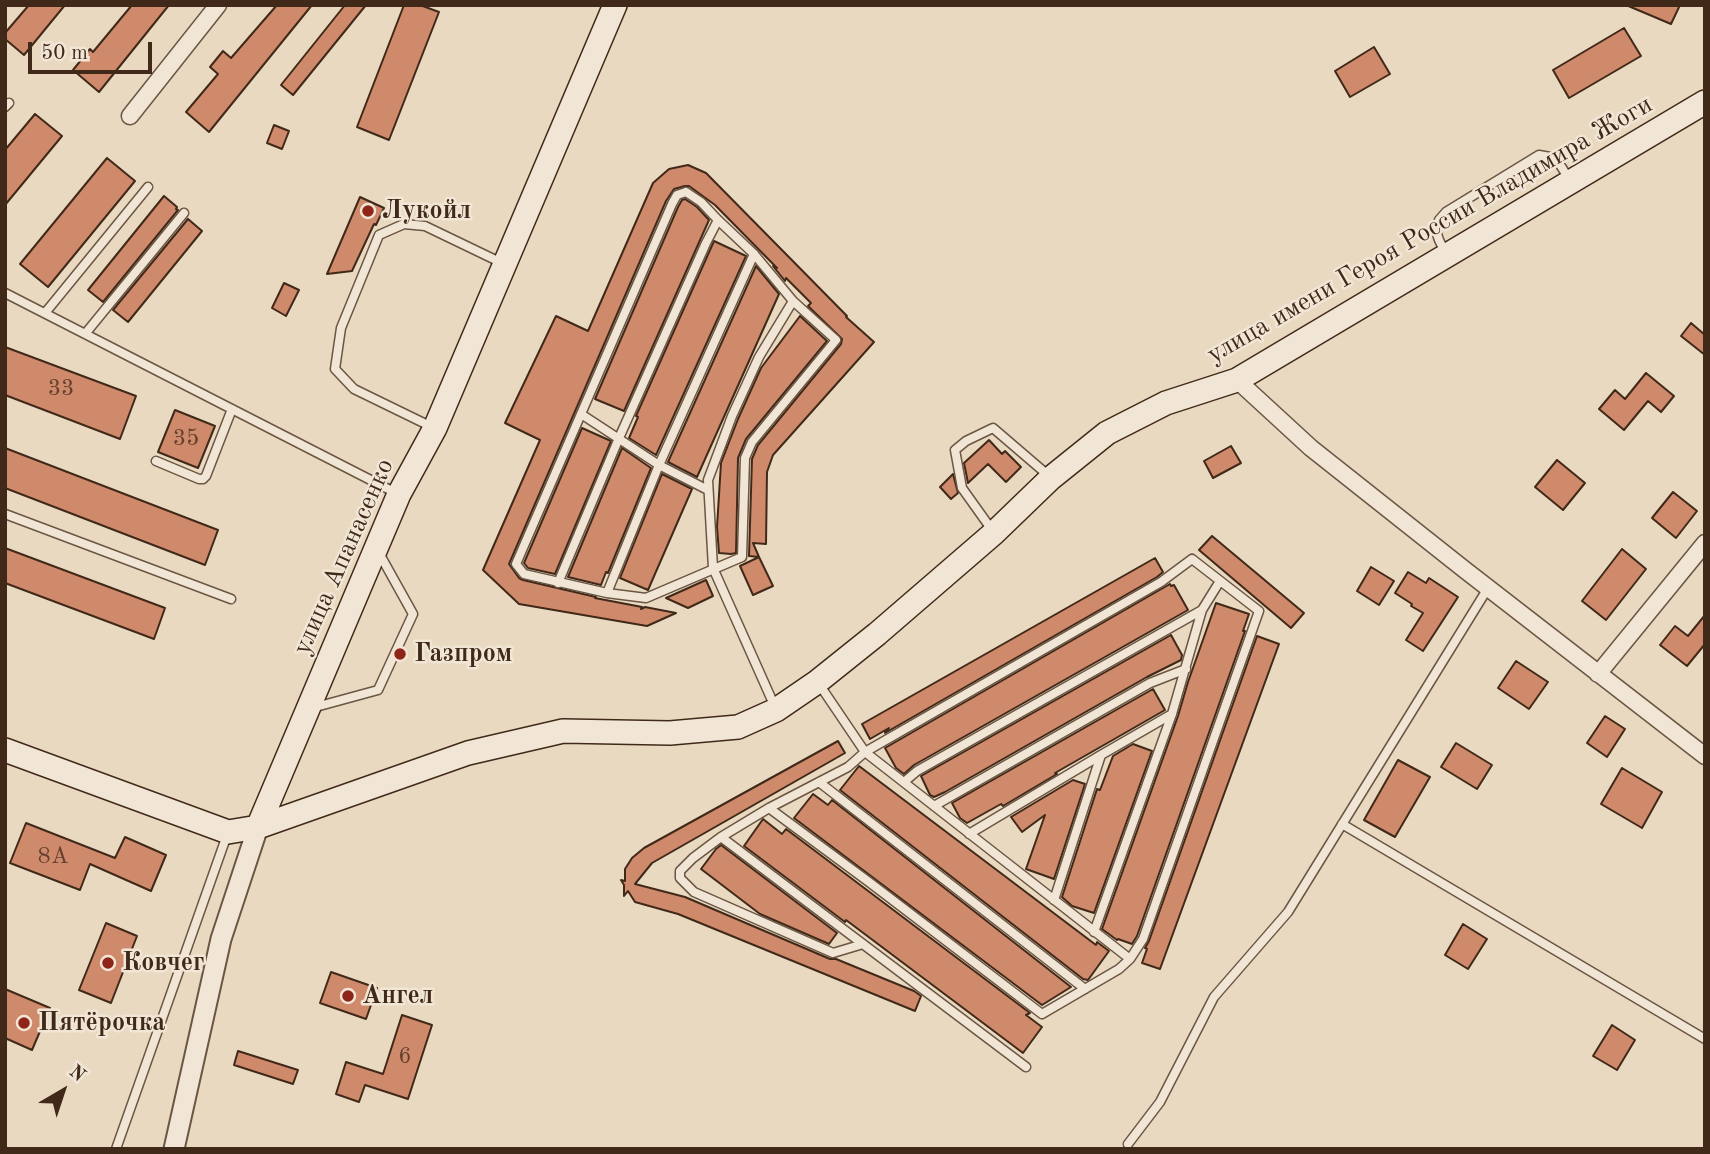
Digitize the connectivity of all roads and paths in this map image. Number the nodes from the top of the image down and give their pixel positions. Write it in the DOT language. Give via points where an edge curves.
graph roads {
  1 [pos="218,5"];
  2 [pos="615,5"];
  3 [pos="1705,103"];
  4 [pos="130,116"];
  5 [pos="1571,182"];
  6 [pos="148,187"];
  7 [pos="184,213"];
  8 [pos="718,220"];
  9 [pos="754,254"];
  10 [pos="1447,255"];
  11 [pos="505,265"];
  12 [pos="5,293"];
  13 [pos="793,301"];
  14 [pos="45,313"];
  15 [pos="85,334"];
  16 [pos="1237,380"];
  17 [pos="232,409"];
  18 [pos="581,414"];
  19 [pos="435,428"];
  20 [pos="619,438"];
  21 [pos="156,461"];
  22 [pos="659,465"];
  23 [pos="1051,478"];
  24 [pos="708,490"];
  25 [pos="399,494"];
  26 [pos="5,514"];
  27 [pos="993,533"];
  28 [pos="1705,543"];
  29 [pos="376,547"];
  30 [pos="713,568"];
  31 [pos="1220,581"];
  32 [pos="558,583"];
  33 [pos="1488,588"];
  34 [pos="607,593"];
  35 [pos="231,599"];
  36 [pos="1202,610"];
  37 [pos="1186,669"];
  38 [pos="1598,674"];
  39 [pos="817,682"];
  40 [pos="309,709"];
  41 [pos="776,710"];
  42 [pos="1172,714"];
  43 [pos="6,752"];
  44 [pos="865,752"];
  45 [pos="1101,755"];
  46 [pos="1705,756"];
  47 [pos="819,782"];
  48 [pos="904,782"];
  49 [pos="934,806"];
  50 [pos="769,808"];
  51 [pos="1342,824"];
  52 [pos="258,827"];
  53 [pos="228,832"];
  54 [pos="969,834"];
  55 [pos="721,837"];
  56 [pos="1054,900"];
  57 [pos="1094,932"];
  58 [pos="863,944"];
  59 [pos="1130,958"];
  60 [pos="1085,989"];
  61 [pos="1705,1039"];
  62 [pos="1026,1067"];
  63 [pos="1128,1144"];
  64 [pos="116,1149"];
  65 [pos="174,1149"];
  1 -- 4 [label="street"];
  2 -- 11 [label="main road, улица Апанасенко"];
  3 -- 5 [label="main road, улица имени Героя России Владимира Жоги"];
  5 -- 10 [label="main road, улица имени Героя России Владимира Жоги"];
  5 -- 10 [label="lane" via="1559,163 1539,155 1446,212 1436,231"];
  6 -- 14 [label="lane"];
  7 -- 15 [label="lane"];
  8 -- 9 [label="lane"];
  8 -- 18 [label="lane" via="686,192 677,195"];
  8 -- 20 [label="lane"];
  9 -- 13 [label="lane"];
  9 -- 22 [label="lane"];
  10 -- 16 [label="main road, улица имени Героя России Владимира Жоги"];
  11 -- 19 [label="main road, улица Апанасенко"];
  11 -- 19 [label="lane" via="425,226 404,224 379,235 341,328 335,369 354,389"];
  12 -- 14 [label="lane"];
  13 -- 24 [label="lane" via="759,357 732,416"];
  13 -- 30 [label="lane" via="836,340 752,442 745,458 742,557"];
  14 -- 15 [label="lane"];
  15 -- 17 [label="lane"];
  16 -- 23 [label="main road, улица имени Героя России Владимира Жоги" via="1166,403 1107,433"];
  16 -- 33 [label="street" via="1311,448"];
  17 -- 21 [label="lane" via="203,479"];
  17 -- 25 [label="lane"];
  18 -- 20 [label="lane"];
  18 -- 32 [label="lane" via="516,564 524,574"];
  19 -- 25 [label="main road, улица Апанасенко"];
  20 -- 22 [label="lane"];
  20 -- 32 [label="lane"];
  22 -- 24 [label="lane"];
  22 -- 34 [label="lane"];
  23 -- 27 [label="main road, улица имени Героя России Владимира Жоги"];
  23 -- 27 [label="lane" via="993,428 955,450 962,488"];
  24 -- 30 [label="lane"];
  25 -- 29 [label="main road, улица Апанасенко"];
  26 -- 35 [label="lane"];
  27 -- 39 [label="main road, улица имени Героя России Владимира Жоги"];
  28 -- 38 [label="street"];
  29 -- 40 [label="main road, улица Апанасенко"];
  29 -- 40 [label="lane" via="413,614 378,690"];
  30 -- 34 [label="lane" via="646,598"];
  30 -- 41 [label="lane"];
  31 -- 36 [label="lane"];
  31 -- 44 [label="lane" via="1192,559 1161,582"];
  31 -- 59 [label="lane" via="1259,611 1143,939"];
  32 -- 34 [label="lane"];
  33 -- 38 [label="street"];
  33 -- 51 [label="lane"];
  36 -- 37 [label="lane"];
  36 -- 48 [label="lane"];
  37 -- 42 [label="lane"];
  37 -- 49 [label="lane" via="1150,683"];
  38 -- 46 [label="street"];
  39 -- 41 [label="main road, улица имени Героя России Владимира Жоги"];
  39 -- 44 [label="lane"];
  40 -- 52 [label="main road, улица Апанасенко"];
  41 -- 52 [label="main road, улица имени Героя России Владимира Жоги" via="738,727 670,733 563,731 468,753"];
  42 -- 45 [label="lane"];
  42 -- 57 [label="lane"];
  43 -- 53 [label="main road"];
  44 -- 47 [label="lane"];
  44 -- 48 [label="lane"];
  45 -- 54 [label="lane"];
  45 -- 56 [label="lane"];
  47 -- 50 [label="lane"];
  47 -- 60 [label="lane"];
  48 -- 49 [label="lane"];
  49 -- 54 [label="lane"];
  50 -- 55 [label="lane"];
  50 -- 60 [label="lane" via="1042,1014"];
  51 -- 61 [label="lane"];
  51 -- 63 [label="lane" via="1288,912 1214,998 1160,1102"];
  52 -- 53 [label="main road, улица имени Героя России Владимира Жоги"];
  52 -- 65 [label="street, улица Апанасенко" via="221,939"];
  53 -- 64 [label="lane"];
  54 -- 56 [label="lane"];
  55 -- 58 [label="lane"];
  55 -- 58 [label="lane" via="680,871 694,892 833,953"];
  56 -- 57 [label="lane"];
  57 -- 59 [label="lane"];
  58 -- 62 [label="lane"];
  59 -- 60 [label="lane"];
}
